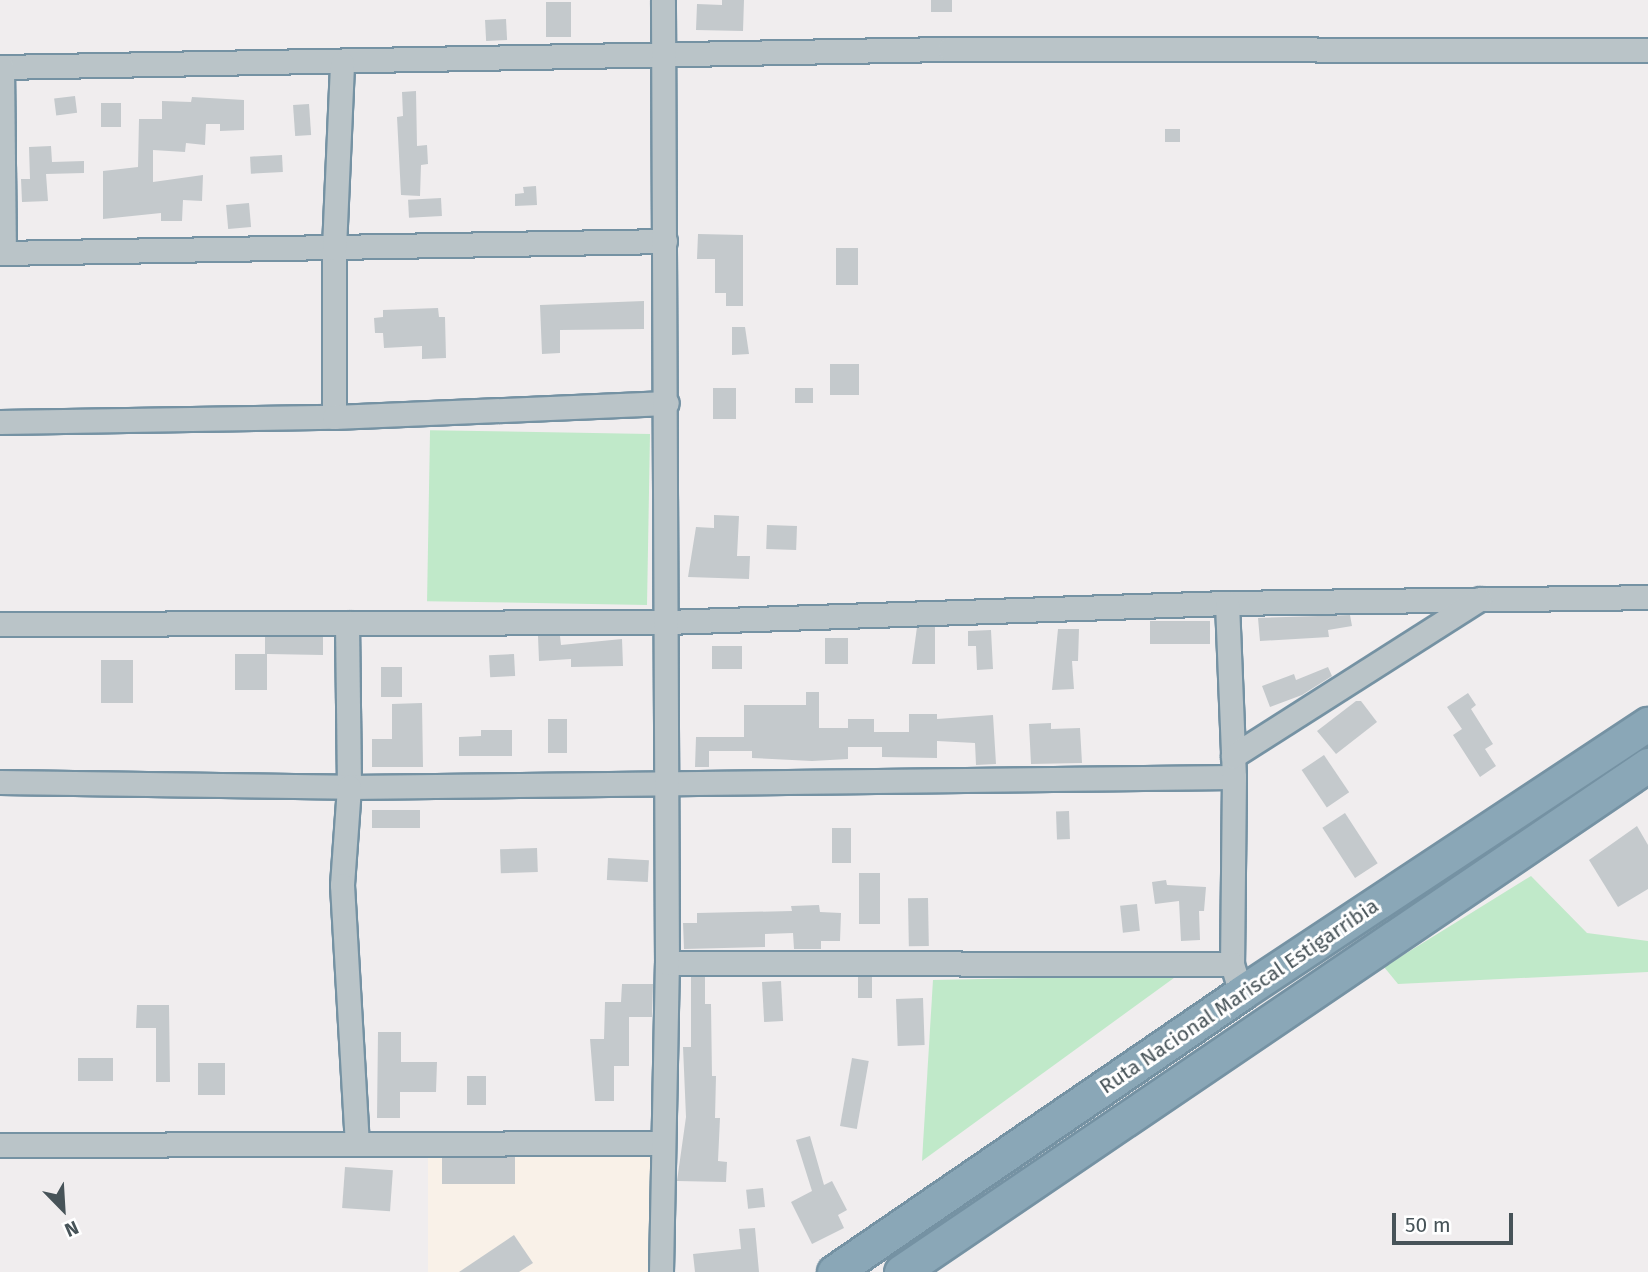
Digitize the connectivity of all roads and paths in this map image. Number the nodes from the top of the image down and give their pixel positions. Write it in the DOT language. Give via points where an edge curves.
graph roads {
  1 [pos="663,0"];
  2 [pos="1648,50"];
  3 [pos="664,57"];
  4 [pos="342,63"];
  5 [pos="1,67"];
  6 [pos="665,241"];
  7 [pos="334,247"];
  8 [pos="2,253"];
  9 [pos="667,403"];
  10 [pos="334,417"];
  11 [pos="0,422"];
  12 [pos="1648,597"];
  13 [pos="1479,599"];
  14 [pos="1227,603"];
  15 [pos="666,622"];
  16 [pos="346,623"];
  17 [pos="0,624"];
  18 [pos="1648,724"];
  19 [pos="1648,765"];
  20 [pos="1234,767"];
  21 [pos="0,782"];
  22 [pos="667,786"];
  23 [pos="349,787"];
  24 [pos="667,963"];
  25 [pos="1237,979"];
  26 [pos="663,1143"];
  27 [pos="357,1144"];
  28 [pos="0,1145"];
  29 [pos="661,1272"];
  30 [pos="834,1272"];
  31 [pos="901,1272"];
  1 -- 3 [label="street"];
  2 -- 3 [label="street" via="950,49"];
  3 -- 4 [label="street"];
  3 -- 6 [label="street"];
  4 -- 5 [label="street"];
  4 -- 7 [label="street"];
  5 -- 8 [label="street"];
  6 -- 7 [label="street"];
  6 -- 9 [label="street"];
  7 -- 8 [label="street"];
  7 -- 10 [label="street"];
  9 -- 10 [label="street"];
  9 -- 15 [label="street"];
  10 -- 11 [label="street"];
  12 -- 13 [label="street"];
  13 -- 14 [label="street"];
  13 -- 20 [label="street"];
  14 -- 15 [label="street"];
  14 -- 20 [label="street"];
  15 -- 16 [label="street"];
  15 -- 22 [label="street"];
  16 -- 17 [label="street"];
  16 -- 23 [label="street"];
  18 -- 25 [label="highway, Ruta Nacional Mariscal Estigarribia"];
  19 -- 31 [label="highway, Ruta Nacional Mariscal Estigarribia"];
  20 -- 22 [label="street"];
  20 -- 25 [label="street"];
  21 -- 23 [label="street"];
  22 -- 23 [label="street"];
  22 -- 24 [label="street"];
  23 -- 27 [label="street" via="342,885"];
  24 -- 25 [label="street"];
  24 -- 26 [label="street"];
  25 -- 30 [label="highway, Ruta Nacional Mariscal Estigarribia"];
  26 -- 27 [label="street"];
  26 -- 29 [label="street"];
  27 -- 28 [label="street"];
}
